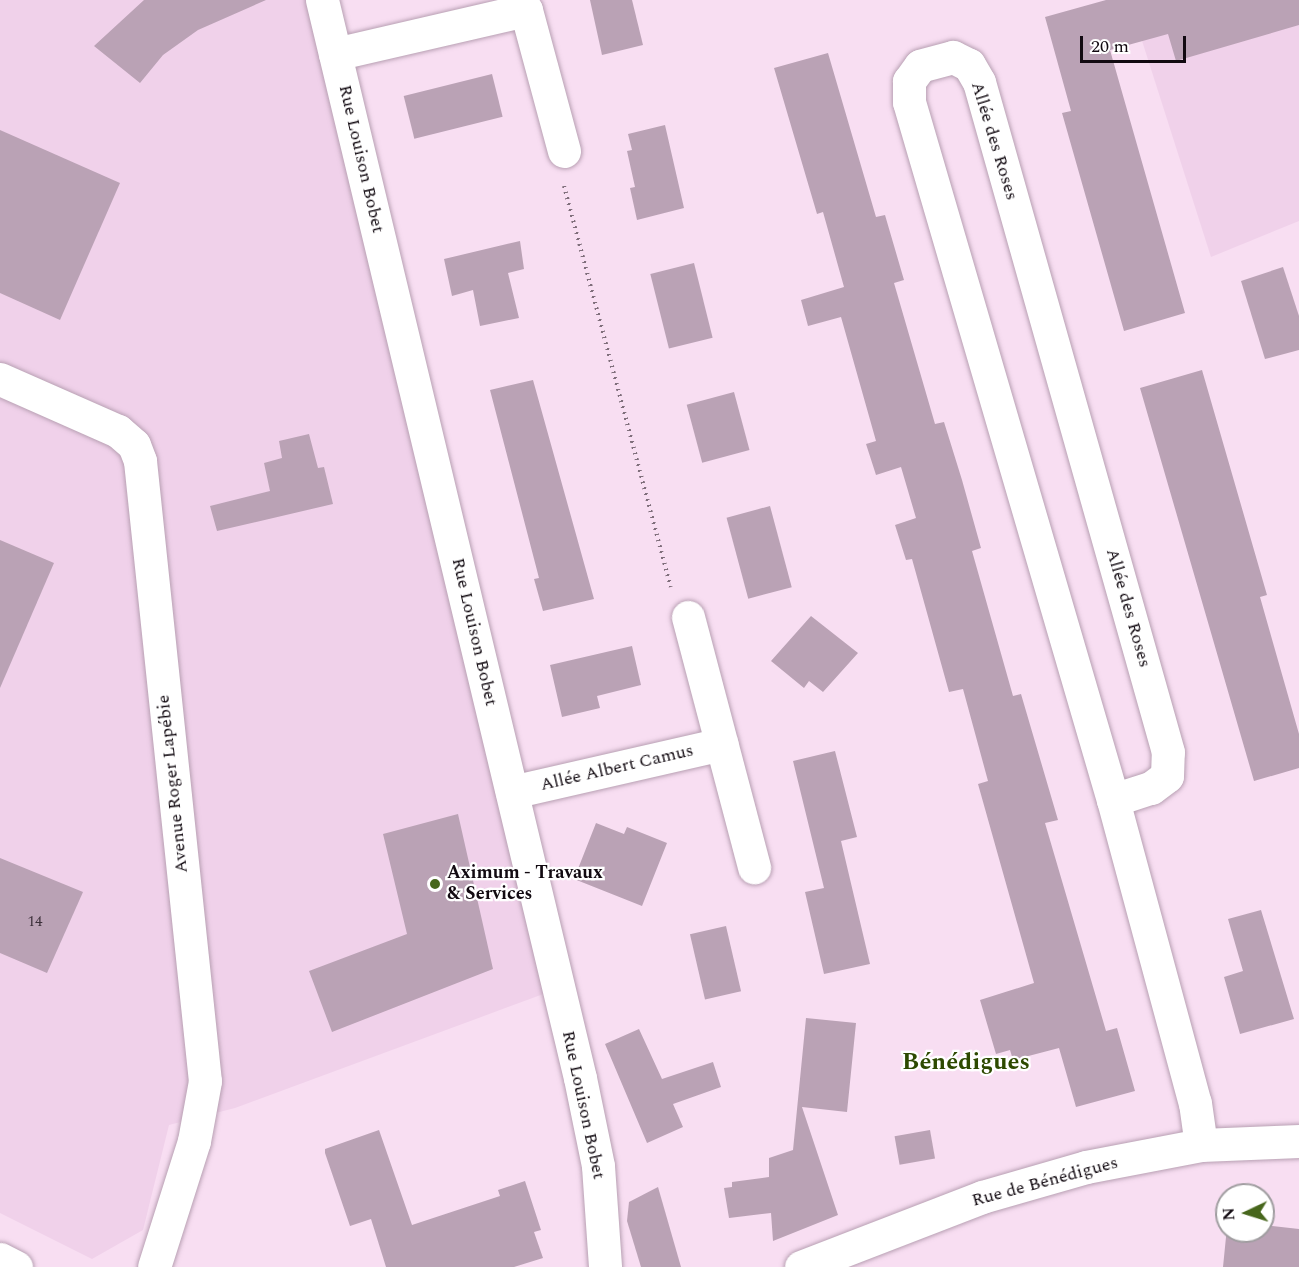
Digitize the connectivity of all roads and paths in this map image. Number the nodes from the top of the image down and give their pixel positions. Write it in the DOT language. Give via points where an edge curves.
graph roads {
  1 [pos="322,0"];
  2 [pos="525,5"];
  3 [pos="335,54"];
  4 [pos="564,151"];
  5 [pos="0,379"];
  6 [pos="688,617"];
  7 [pos="722,744"];
  8 [pos="512,792"];
  9 [pos="1113,800"];
  10 [pos="754,867"];
  11 [pos="1299,1141"];
  12 [pos="1201,1145"];
  13 [pos="0,1259"];
  14 [pos="16,1267"];
  15 [pos="154,1267"];
  16 [pos="605,1267"];
  17 [pos="801,1267"];
  1 -- 3 [label="street, Rue Louison Bobet"];
  2 -- 3 [label="street"];
  2 -- 4 [label="street"];
  3 -- 8 [label="street, Rue Louison Bobet"];
  4 -- 6 [label="path" via="561,178 668,581"];
  5 -- 15 [label="street, Avenue Roger Lapébie" via="118,431 134,445 140,461 205,1081 194,1141"];
  6 -- 7 [label="street"];
  7 -- 8 [label="street, Allée Albert Camus"];
  7 -- 10 [label="street"];
  8 -- 16 [label="street, Rue Louison Bobet" via="598,1167"];
  9 -- 9 [label="street, Allée des Roses" via="909,102 909,81 920,66 953,57 969,65 979,82 1168,752 1167,776 1151,788"];
  9 -- 12 [label="street, Allée des Roses" via="1195,1103"];
  11 -- 12 [label="street, Rue de Bénédigues"];
  12 -- 17 [label="street, Rue de Bénédigues" via="1086,1167 982,1197"];
  13 -- 14 [label="street"];
}
